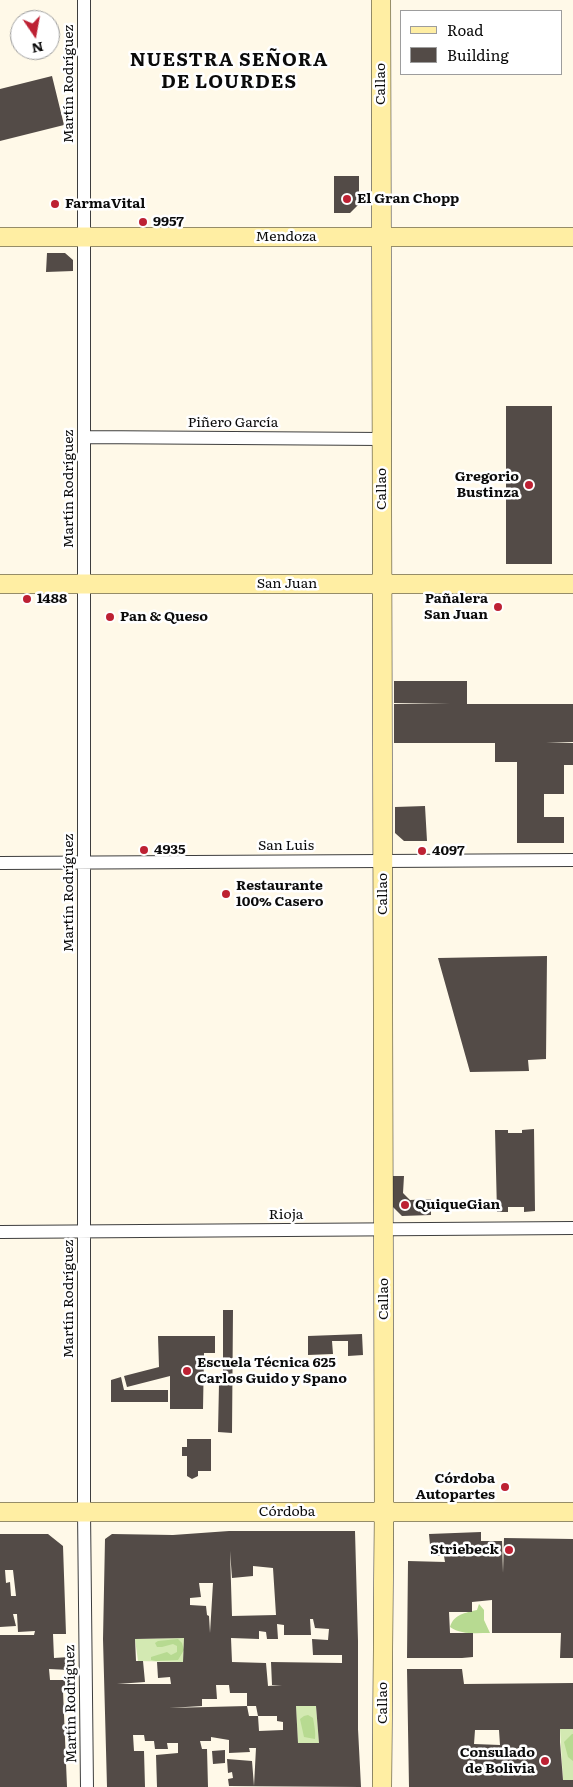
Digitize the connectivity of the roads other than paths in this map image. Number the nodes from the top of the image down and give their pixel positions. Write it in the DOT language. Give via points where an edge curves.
graph roads {
  1 [pos="84,0"];
  2 [pos="381,0"];
  3 [pos="84,237"];
  4 [pos="381,237"];
  5 [pos="573,237"];
  6 [pos="0,238"];
  7 [pos="84,437"];
  8 [pos="382,439"];
  9 [pos="0,584"];
  10 [pos="84,584"];
  11 [pos="382,584"];
  12 [pos="573,584"];
  13 [pos="573,860"];
  14 [pos="382,861"];
  15 [pos="84,862"];
  16 [pos="0,863"];
  17 [pos="573,1228"];
  18 [pos="383,1230"];
  19 [pos="0,1232"];
  20 [pos="84,1232"];
  21 [pos="0,1512"];
  22 [pos="84,1512"];
  23 [pos="384,1512"];
  24 [pos="573,1512"];
  25 [pos="87,1787"];
  26 [pos="382,1787"];
  1 -- 3 [label="street, Martín Rodríguez"];
  2 -- 4 [label="main road, Callao"];
  3 -- 4 [label="main road, Mendoza"];
  3 -- 6 [label="main road, Mendoza"];
  3 -- 7 [label="street, Martín Rodríguez"];
  4 -- 5 [label="main road, Mendoza"];
  4 -- 8 [label="main road, Callao"];
  7 -- 8 [label="street, Piñero García"];
  7 -- 10 [label="street, Martín Rodríguez"];
  8 -- 11 [label="main road, Callao"];
  9 -- 10 [label="main road, San Juan"];
  10 -- 11 [label="main road, San Juan"];
  10 -- 15 [label="street, Martín Rodríguez"];
  11 -- 12 [label="main road, San Juan"];
  11 -- 14 [label="main road, Callao"];
  13 -- 14 [label="street, San Luis"];
  14 -- 15 [label="street, San Luis"];
  14 -- 18 [label="main road, Callao"];
  15 -- 16 [label="street, San Luis"];
  15 -- 20 [label="street, Martín Rodríguez"];
  17 -- 18 [label="street, Rioja"];
  18 -- 20 [label="street, Rioja"];
  18 -- 23 [label="main road, Callao"];
  19 -- 20 [label="street, Rioja"];
  20 -- 22 [label="street, Martín Rodríguez"];
  21 -- 22 [label="main road, Córdoba"];
  22 -- 23 [label="main road, Córdoba"];
  22 -- 25 [label="street, Martín Rodríguez"];
  23 -- 24 [label="main road, Córdoba"];
  23 -- 26 [label="main road, Callao"];
}
